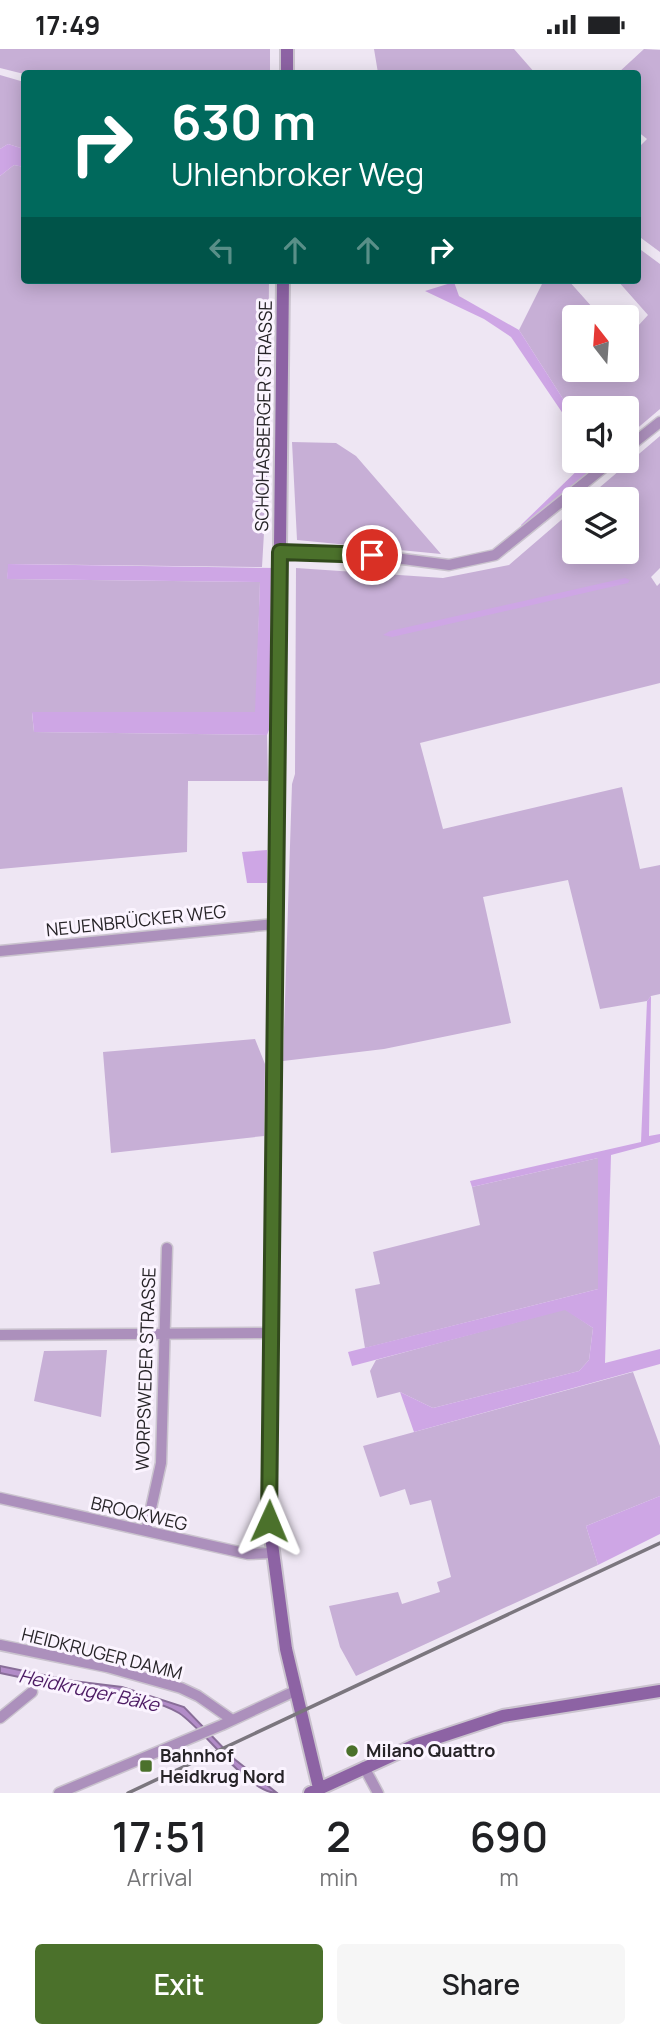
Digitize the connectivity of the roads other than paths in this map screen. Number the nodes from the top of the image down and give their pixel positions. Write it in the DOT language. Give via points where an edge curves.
graph roads {
  1 [pos="287,49"];
  2 [pos="287,70"];
  3 [pos="284,284"];
  4 [pos="660,422"];
  5 [pos="639,439"];
  6 [pos="597,473"];
  7 [pos="280,552"];
  8 [pos="275,924"];
  9 [pos="0,951"];
  10 [pos="167,1248"];
  11 [pos="166,1333"];
  12 [pos="270,1333"];
  13 [pos="0,1335"];
  14 [pos="0,1498"];
  15 [pos="146,1531"];
  16 [pos="272,1553"];
  17 [pos="0,1645"];
  18 [pos="295,1691"];
  19 [pos="660,1691"];
  20 [pos="32,1692"];
  21 [pos="0,1717"];
  22 [pos="226,1722"];
  23 [pos="364,1767"];
  24 [pos="315,1791"];
  25 [pos="59,1793"];
  26 [pos="378,1793"];
  1 -- 2 [label="street"];
  3 -- 7 [label="street, SCHOHASBERGER STRASSE"];
  4 -- 5 [label="street"];
  6 -- 7 [label="street" via="495,555 449,565 372,555"];
  7 -- 8 [label="street, SCHOHASBERGER STRASSE"];
  8 -- 9 [label="street, NEUENBRÜCKER WEG"];
  8 -- 12 [label="street, SCHOHASBERGER STRASSE"];
  10 -- 11 [label="street, WORPSWEDER STRASSE"];
  11 -- 12 [label="street"];
  11 -- 13 [label="street"];
  11 -- 15 [label="street, WORPSWEDER STRASSE" via="161,1463"];
  12 -- 16 [label="street, SCHOHASBERGER STRASSE"];
  14 -- 15 [label="street, BROOKWEG"];
  15 -- 16 [label="street, BROOKWEG" via="248,1554"];
  16 -- 18 [label="street, SCHOHASBERGER STRASSE"];
  17 -- 22 [label="street, HEIDKRUGER DAMM" via="181,1688 198,1696"];
  18 -- 22 [label="street"];
  18 -- 24 [label="street, SCHOHASBERGER STRASSE"];
  19 -- 23 [label="street" via="503,1716"];
  20 -- 21 [label="street"];
  22 -- 25 [label="street"];
  23 -- 24 [label="street"];
  23 -- 26 [label="street"];
}
